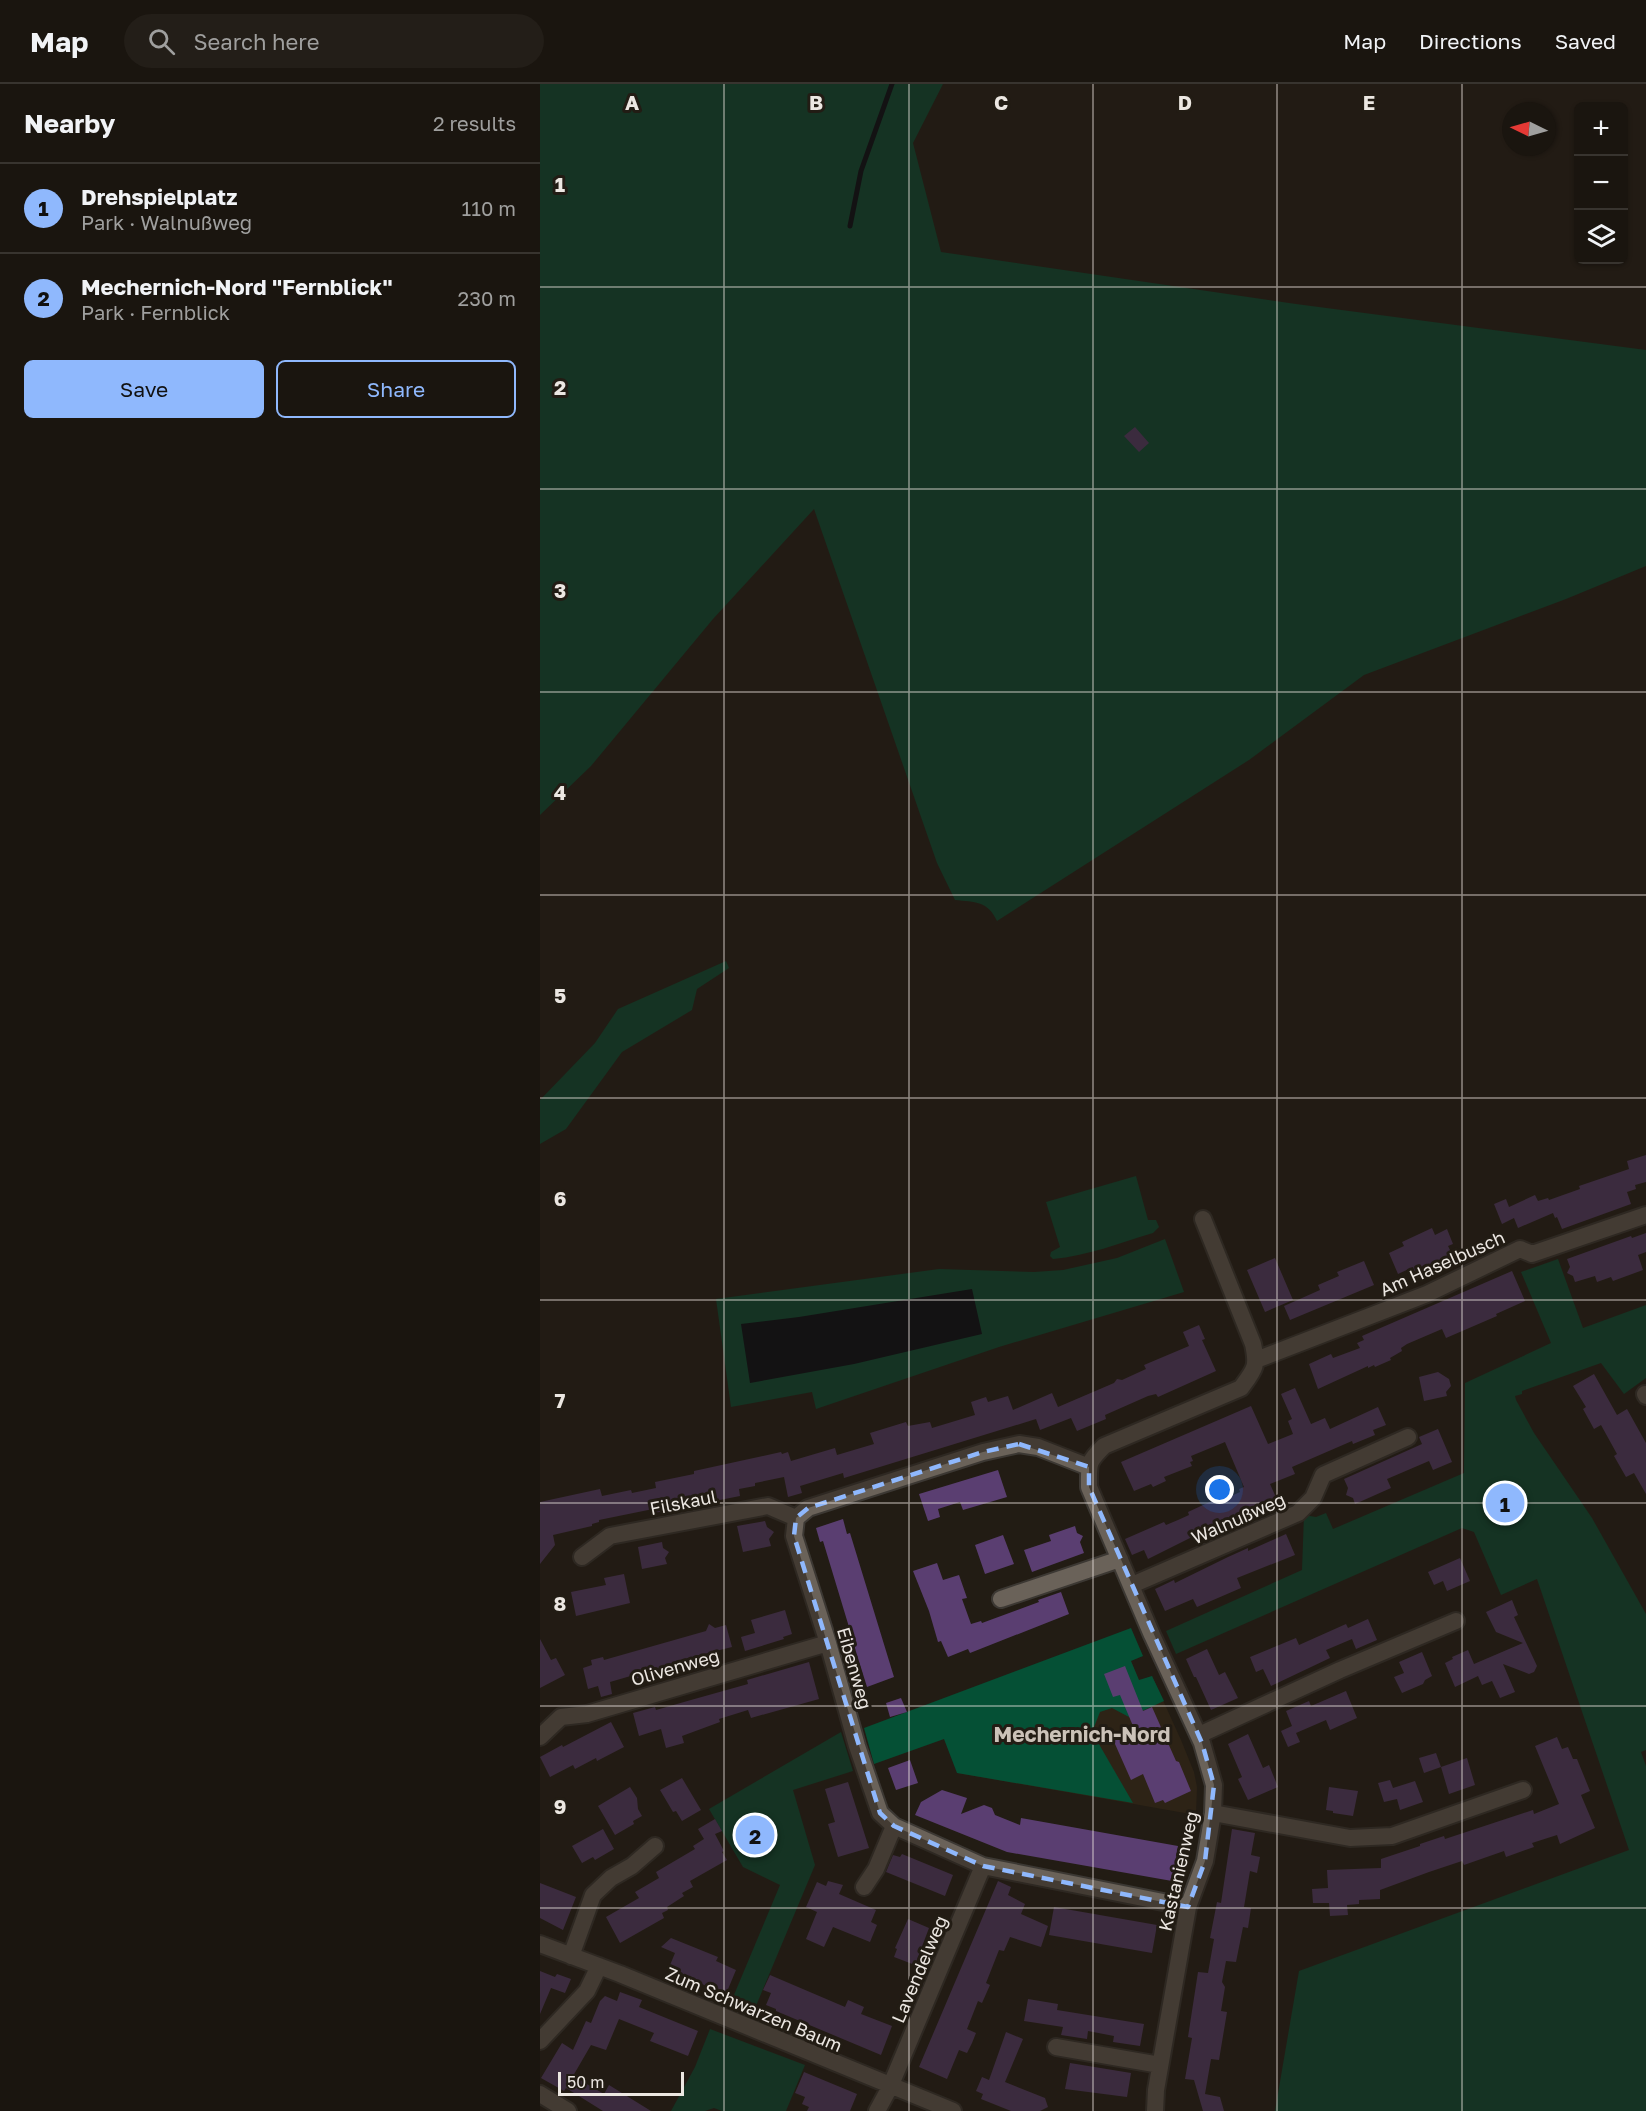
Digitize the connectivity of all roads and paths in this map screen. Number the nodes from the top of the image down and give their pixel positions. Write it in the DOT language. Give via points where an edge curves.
graph roads {
  1 [pos="1646,1215"];
  2 [pos="1203,1219"];
  3 [pos="1256,1360"];
  4 [pos="1408,1437"];
  5 [pos="1089,1467"];
  6 [pos="796,1518"];
  7 [pos="582,1557"];
  8 [pos="1120,1559"];
  9 [pos="1132,1585"];
  10 [pos="1001,1599"];
  11 [pos="1456,1621"];
  12 [pos="828,1643"];
  13 [pos="1199,1735"];
  14 [pos="540,1737"];
  15 [pos="1523,1790"];
  16 [pos="1213,1813"];
  17 [pos="894,1826"];
  18 [pos="655,1846"];
  19 [pos="983,1866"];
  20 [pos="864,1887"];
  21 [pos="1188,1907"];
  22 [pos="540,1944"];
  23 [pos="571,1956"];
  24 [pos="599,1966"];
  25 [pos="540,2041"];
  26 [pos="1056,2047"];
  27 [pos="1160,2065"];
  28 [pos="890,2086"];
  29 [pos="1155,2090"];
  30 [pos="540,2094"];
  31 [pos="568,2111"];
  32 [pos="877,2111"];
  33 [pos="953,2111"];
  34 [pos="1142,2111"];
  35 [pos="1155,2111"];
  1 -- 3 [label="street, Am Haselbusch" via="1532,1254 1520,1249 1427,1294"];
  2 -- 3 [label="street"];
  3 -- 5 [label="street" via="1253,1372 1241,1388 1104,1446 1090,1460"];
  4 -- 9 [label="street, Walnußweg" via="1323,1475 1313,1498 1298,1513"];
  5 -- 6 [label="street" via="1038,1447 1019,1444 808,1508"];
  5 -- 8 [label="street, Kastanienweg" via="1089,1487"];
  6 -- 7 [label="street, Filskaul" via="768,1506 610,1536"];
  6 -- 12 [label="street, Eibenweg" via="794,1536"];
  8 -- 9 [label="street, Kastanienweg"];
  8 -- 10 [label="street"];
  9 -- 13 [label="street, Kastanienweg"];
  11 -- 13 [label="street"];
  12 -- 14 [label="street, Olivenweg" via="587,1714 561,1717"];
  12 -- 17 [label="street, Eibenweg" via="880,1814"];
  13 -- 16 [label="street, Kastanienweg" via="1214,1785"];
  15 -- 16 [label="street" via="1392,1836 1350,1838"];
  16 -- 21 [label="street, Kastanienweg" via="1205,1861"];
  17 -- 19 [label="street, Eibenweg"];
  17 -- 20 [label="street"];
  18 -- 23 [label="street" via="594,1895"];
  19 -- 21 [label="street, Eibenweg"];
  19 -- 28 [label="street, Lavendelweg"];
  21 -- 27 [label="street, Kastanienweg"];
  22 -- 23 [label="street, Zum Schwarzen Baum"];
  23 -- 24 [label="street, Zum Schwarzen Baum"];
  24 -- 25 [label="street" via="587,1991"];
  24 -- 28 [label="street, Zum Schwarzen Baum"];
  26 -- 27 [label="street"];
  27 -- 29 [label="street, Kastanienweg"];
  28 -- 32 [label="street, Lavendelweg"];
  28 -- 33 [label="street, Zum Schwarzen Baum"];
  29 -- 34 [label="street, Kastanienweg"];
  29 -- 35 [label="street, Kastanienweg"];
  30 -- 31 [label="street"];
}
